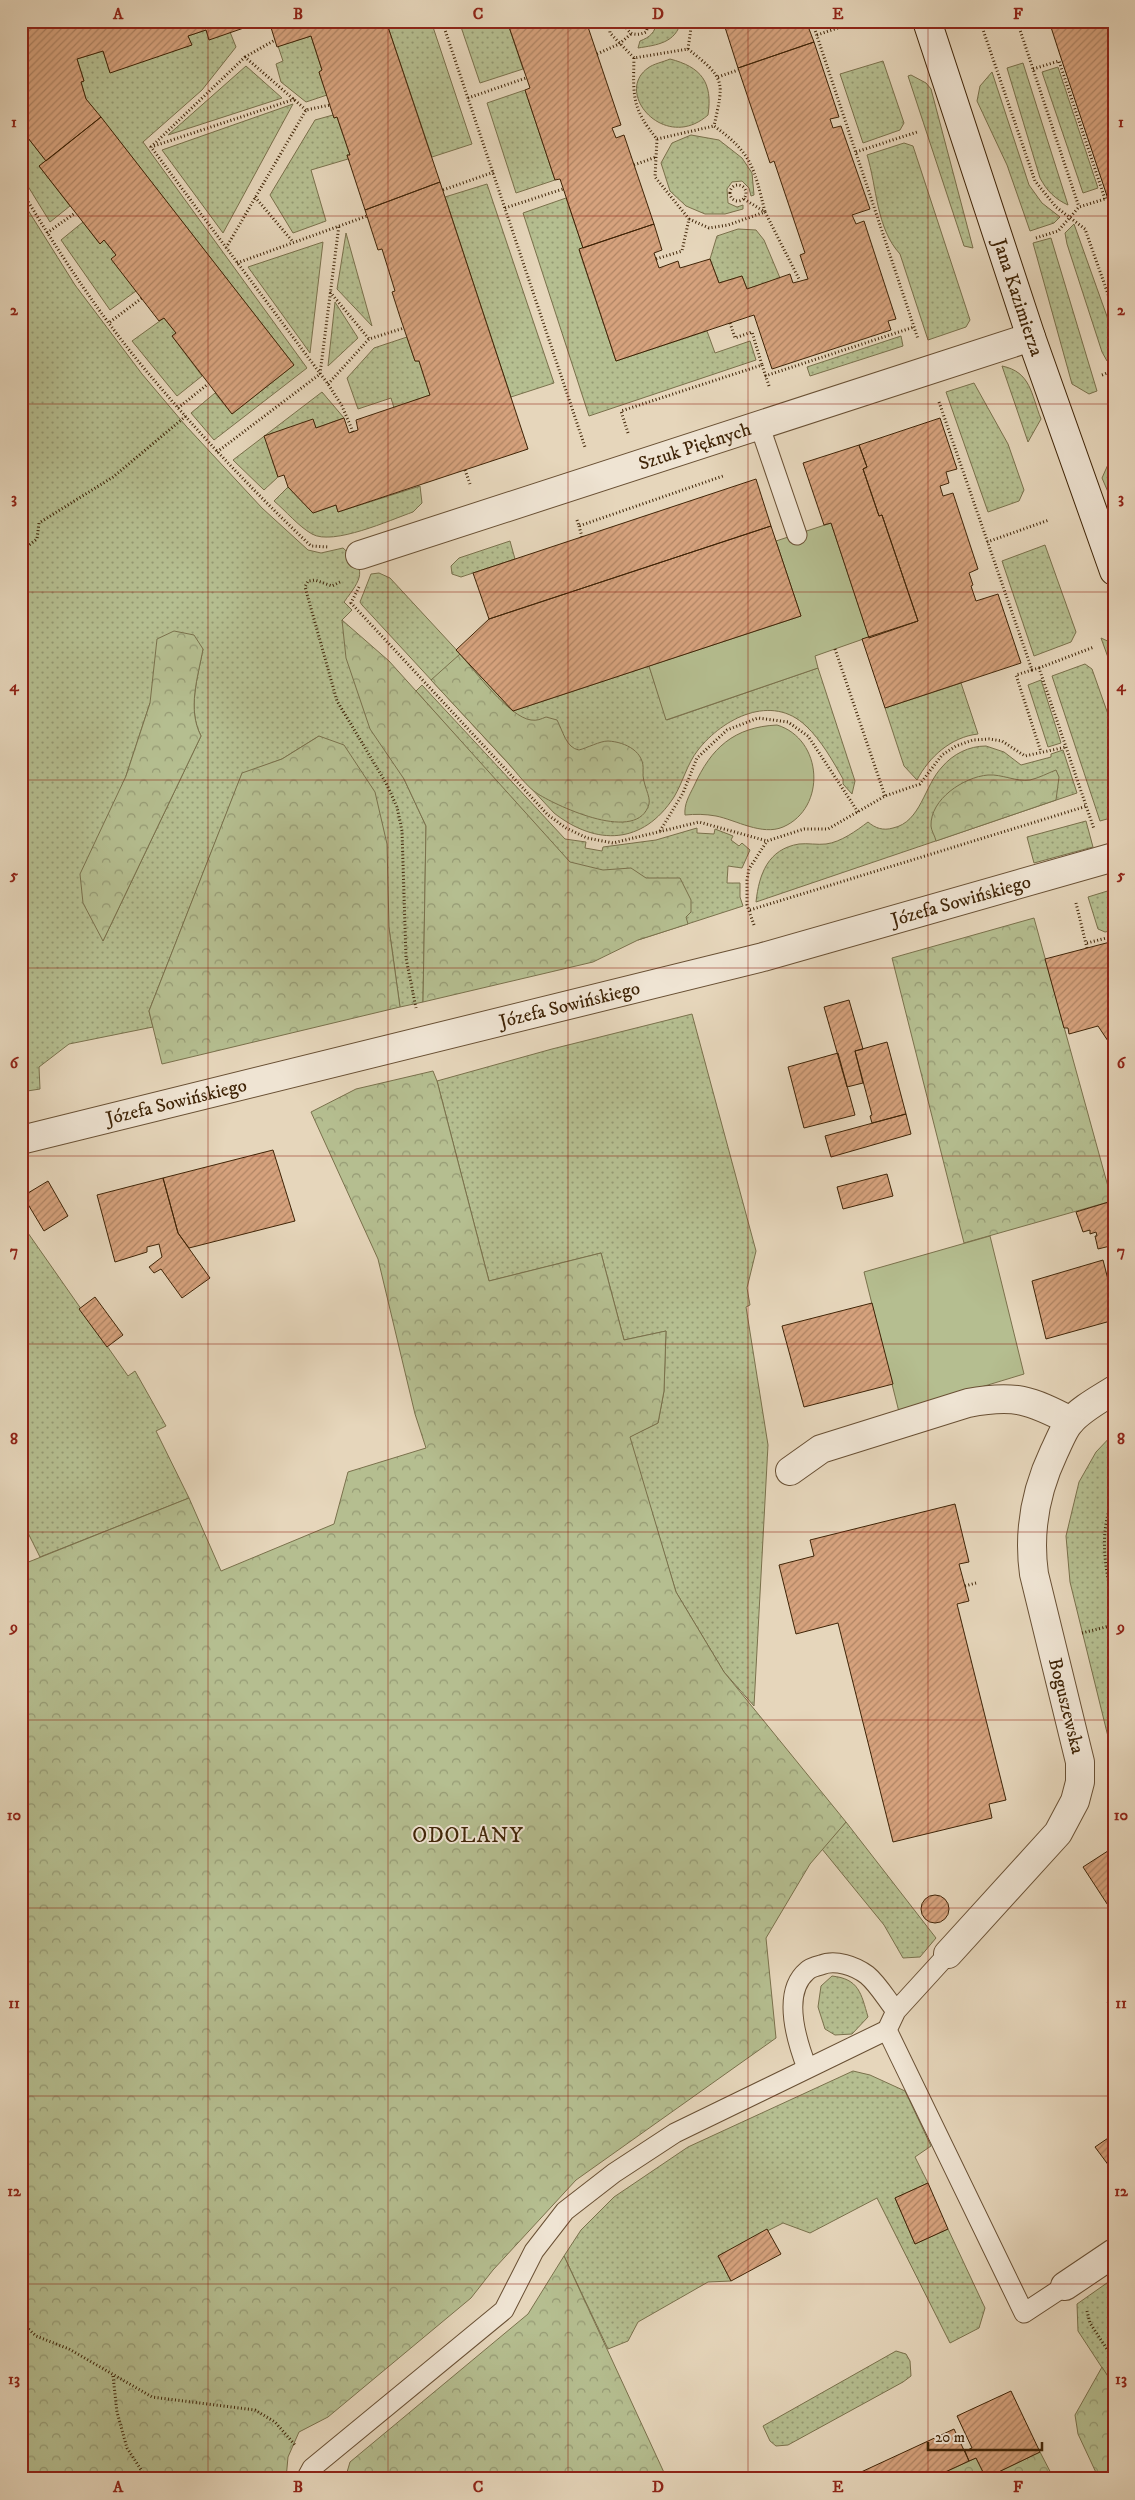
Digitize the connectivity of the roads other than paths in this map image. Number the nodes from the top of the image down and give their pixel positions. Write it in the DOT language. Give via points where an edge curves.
graph roads {
  1 [pos="927,21"];
  2 [pos="1031,337"];
  3 [pos="759,424"];
  4 [pos="797,534"];
  5 [pos="360,555"];
  6 [pos="1114,571"];
  7 [pos="1114,857"];
  8 [pos="21,1140"];
  9 [pos="1114,1390"];
  10 [pos="1071,1421"];
  11 [pos="790,1471"];
  12 [pos="948,1954"];
  13 [pos="896,2011"];
  14 [pos="887,2030"];
  15 [pos="807,2068"];
  16 [pos="1114,2253"];
  17 [pos="1071,2282"];
  18 [pos="309,2473"];
  1 -- 2 [label="street, Jana Kazimierza"];
  2 -- 3 [label="street, Sztuk Pięknych"];
  2 -- 6 [label="street, Jana Kazimierza"];
  3 -- 4 [label="lane"];
  3 -- 5 [label="street, Sztuk Pięknych"];
  7 -- 8 [label="street, Józefa Sowińskiego" via="763,957"];
  9 -- 10 [label="street, Boguszewska"];
  10 -- 11 [label="street" via="1024,1399 989,1398 821,1448"];
  10 -- 12 [label="street, Boguszewska" via="1037,1493 1031,1552 1080,1762 1080,1782 1068,1818 1058,1833"];
  12 -- 13 [label="lane"];
  13 -- 14 [label="lane"];
  13 -- 15 [label="lane" via="867,1975 849,1965 827,1962 807,1970 796,1988 793,2012 796,2037"];
  14 -- 15 [label="lane"];
  14 -- 17 [label="lane" via="1024,2313"];
  15 -- 18 [label="lane" via="675,2133 614,2173 565,2211 534,2251 504,2310"];
  16 -- 17 [label="street"];
}
